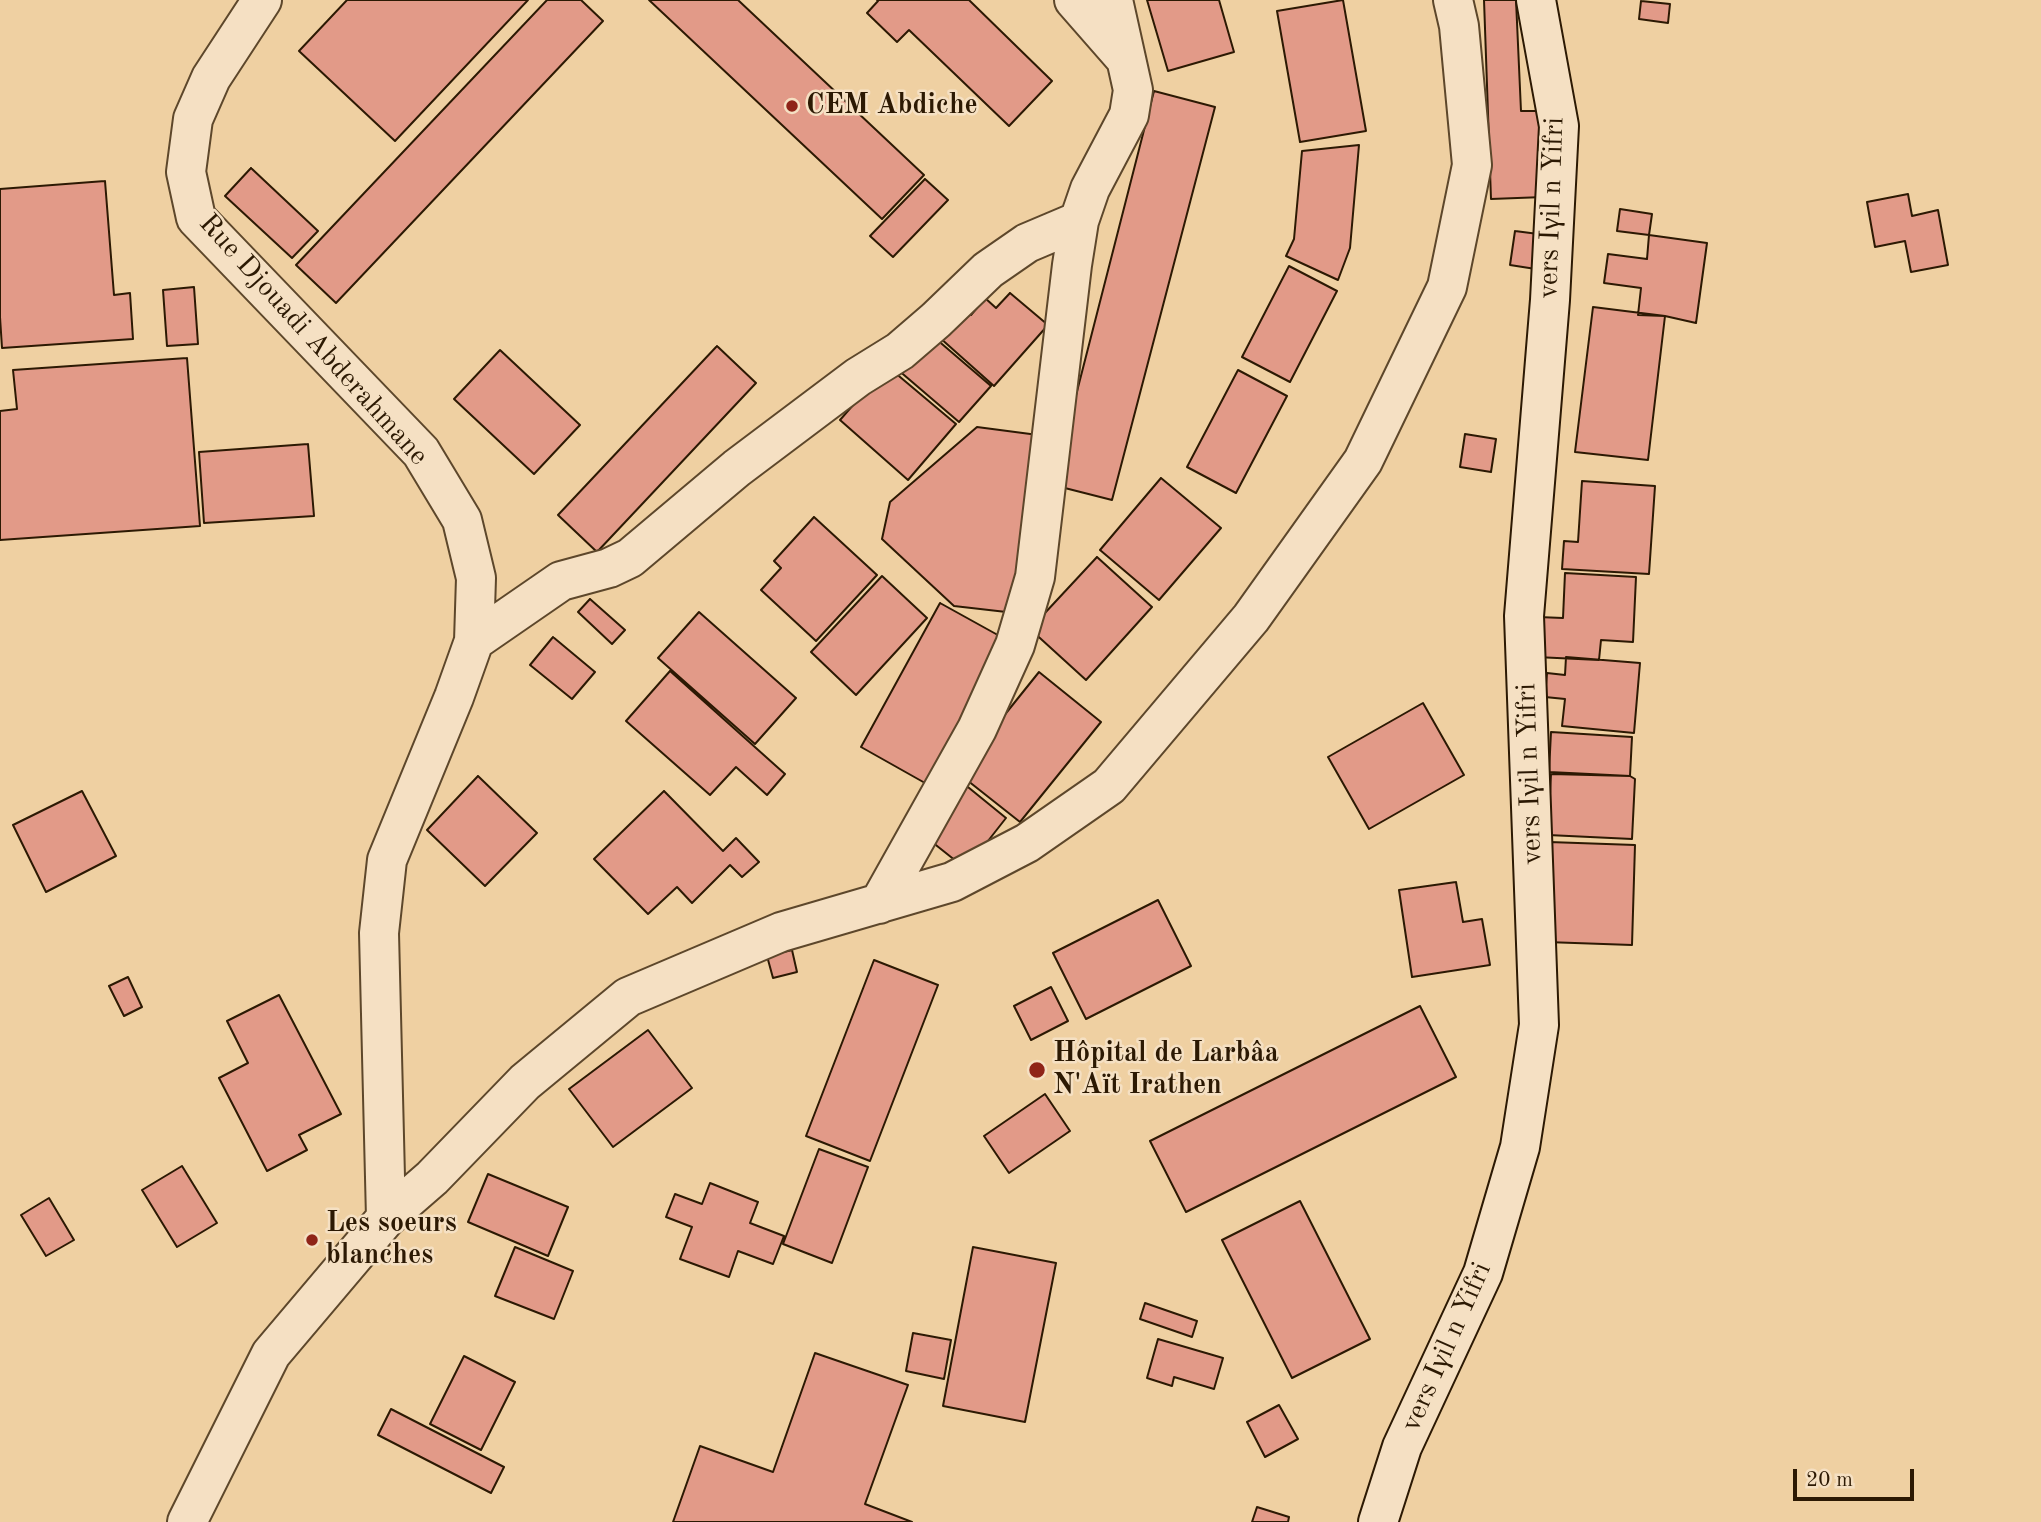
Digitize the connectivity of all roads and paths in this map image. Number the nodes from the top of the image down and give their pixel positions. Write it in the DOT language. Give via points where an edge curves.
graph roads {
  1 [pos="262,0"];
  2 [pos="1074,0"];
  3 [pos="1112,0"];
  4 [pos="1453,0"];
  5 [pos="1536,0"];
  6 [pos="1127,61"];
  7 [pos="1079,221"];
  8 [pos="474,641"];
  9 [pos="879,904"];
  10 [pos="386,1218"];
  11 [pos="187,1522"];
  12 [pos="1378,1522"];
  1 -- 8 [label="street, Rue Djouadi Abderahmane" via="211,78 193,119 186,172 195,218 421,452 462,520 476,578"];
  2 -- 6 [label="street"];
  3 -- 6 [label="street"];
  4 -- 9 [label="street" via="1472,165 1447,287 1363,461 1251,618 1109,786 1027,843 952,882"];
  5 -- 12 [label="street, vers Iγil n Yifri" via="1559,126 1524,616 1539,1026 1520,1147 1483,1273 1402,1447"];
  6 -- 7 [label="street" via="1133,90 1129,115 1090,189"];
  7 -- 8 [label="street" via="1027,243 988,270 900,351 737,468 630,558 609,569 561,581"];
  7 -- 9 [label="street" via="1035,577 1015,645 976,729"];
  8 -- 10 [label="street, Rue Djouadi Abderahmane" via="387,860 379,933"];
  9 -- 10 [label="street" via="781,932 628,997 525,1082 432,1178"];
  10 -- 11 [label="street" via="271,1354"];
}
